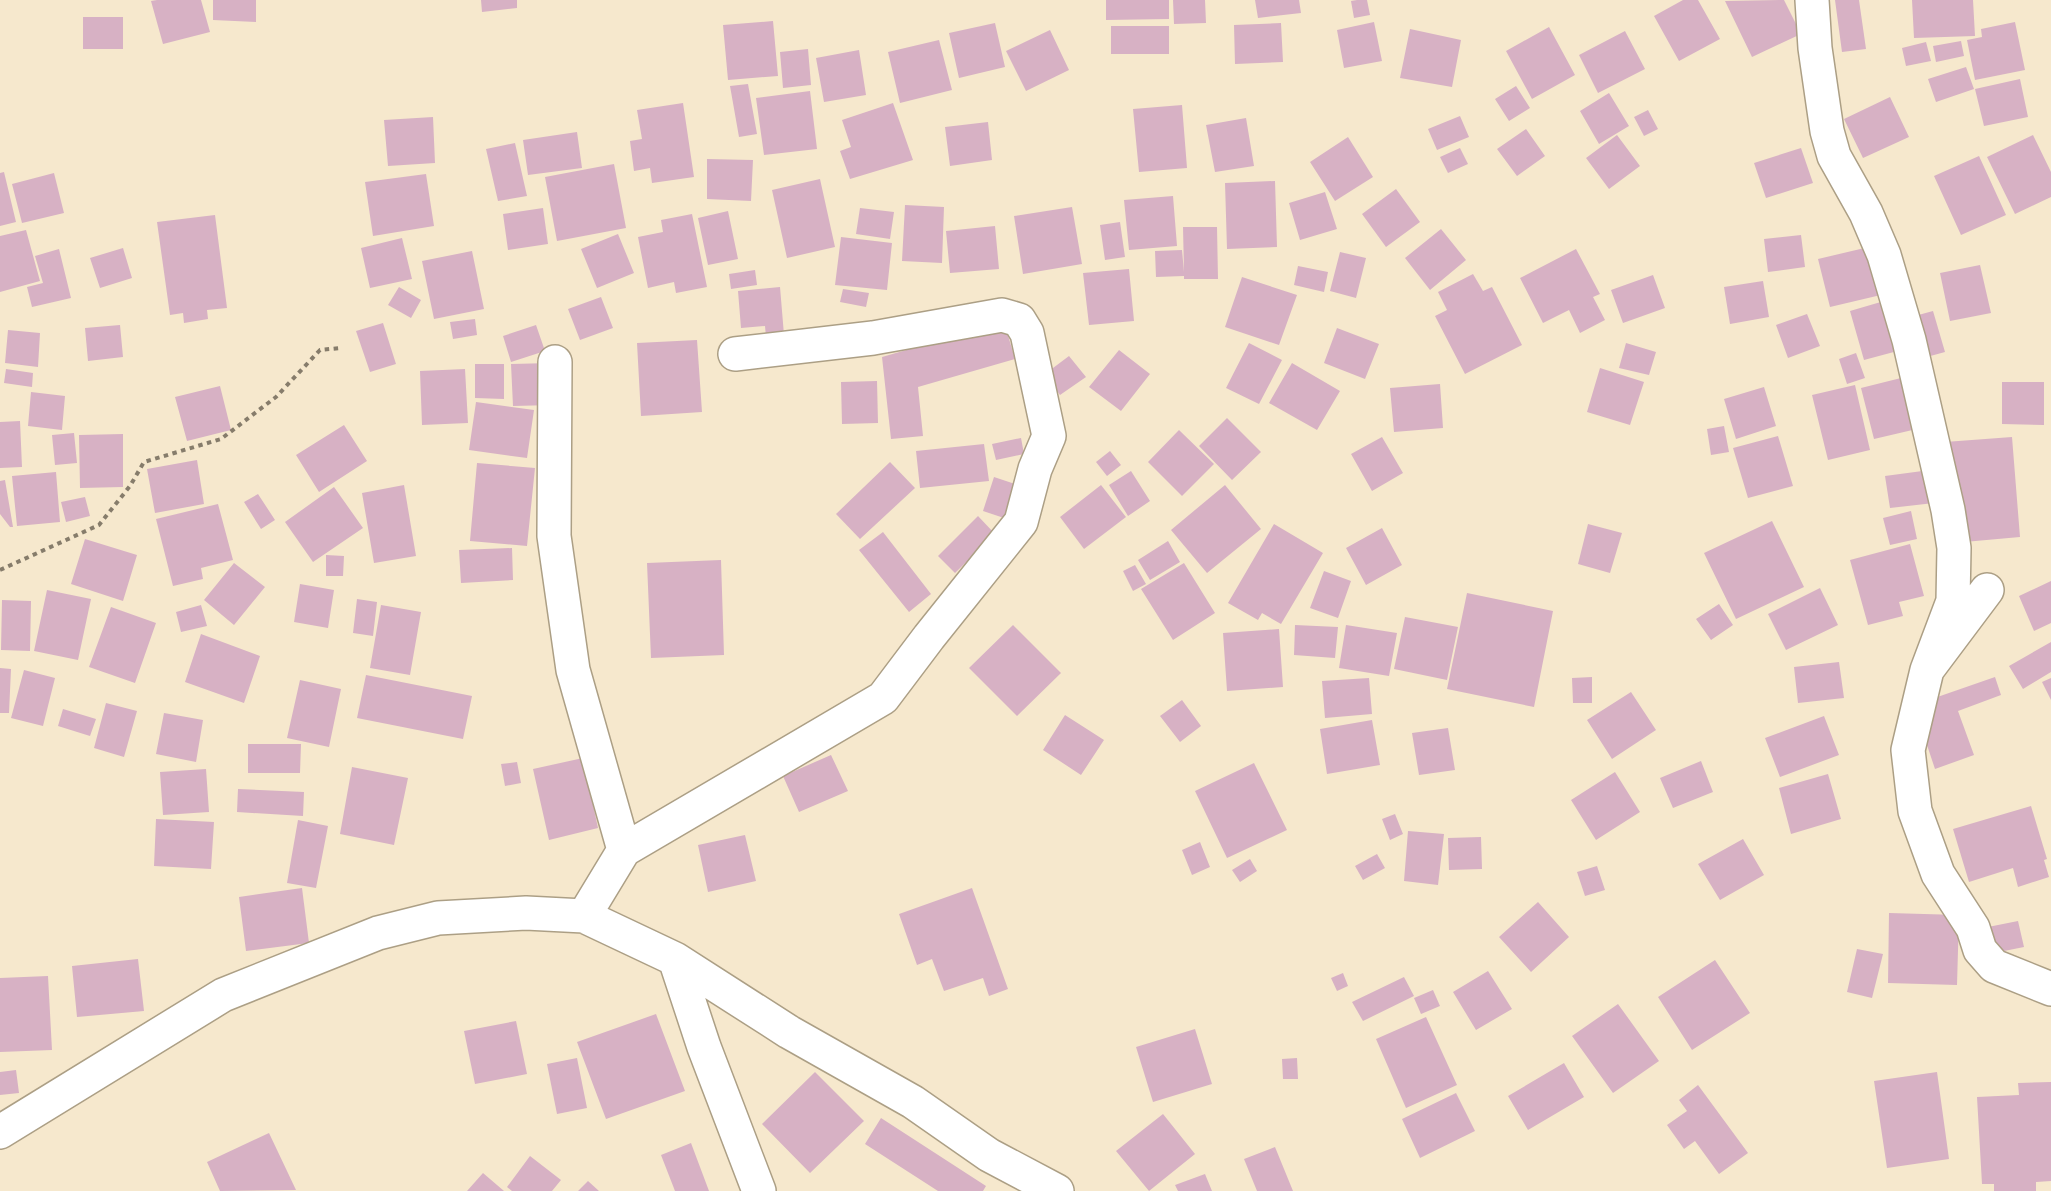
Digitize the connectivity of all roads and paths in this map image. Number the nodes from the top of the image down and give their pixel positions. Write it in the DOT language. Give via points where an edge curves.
graph roads {
  1 [pos="1812,0"];
  2 [pos="340,348"];
  3 [pos="735,354"];
  4 [pos="555,362"];
  5 [pos="0,570"];
  6 [pos="1987,590"];
  7 [pos="1927,670"];
  8 [pos="624,850"];
  9 [pos="584,916"];
  10 [pos="675,959"];
  11 [pos="2051,989"];
  12 [pos="0,1132"];
  13 [pos="759,1191"];
  14 [pos="1057,1191"];
  1 -- 7 [label="street" via="1827,131 1834,156 1884,255 1948,510 1954,548 1953,601"];
  2 -- 5 [label="path" via="321,350 276,397 221,439 144,462 99,525"];
  3 -- 8 [label="street" via="873,338 1002,315 1019,320 1027,333 1048,436 1021,522 883,698"];
  4 -- 8 [label="street" via="554,536 573,670"];
  6 -- 7 [label="street"];
  7 -- 11 [label="street" via="1908,750 1915,811 1938,874 1973,928 1980,950 1994,966"];
  8 -- 9 [label="street"];
  9 -- 10 [label="street"];
  9 -- 12 [label="street" via="526,913 438,918 378,933 223,995"];
  10 -- 13 [label="street"];
  10 -- 14 [label="street" via="789,1032 913,1102 989,1155"];
}
